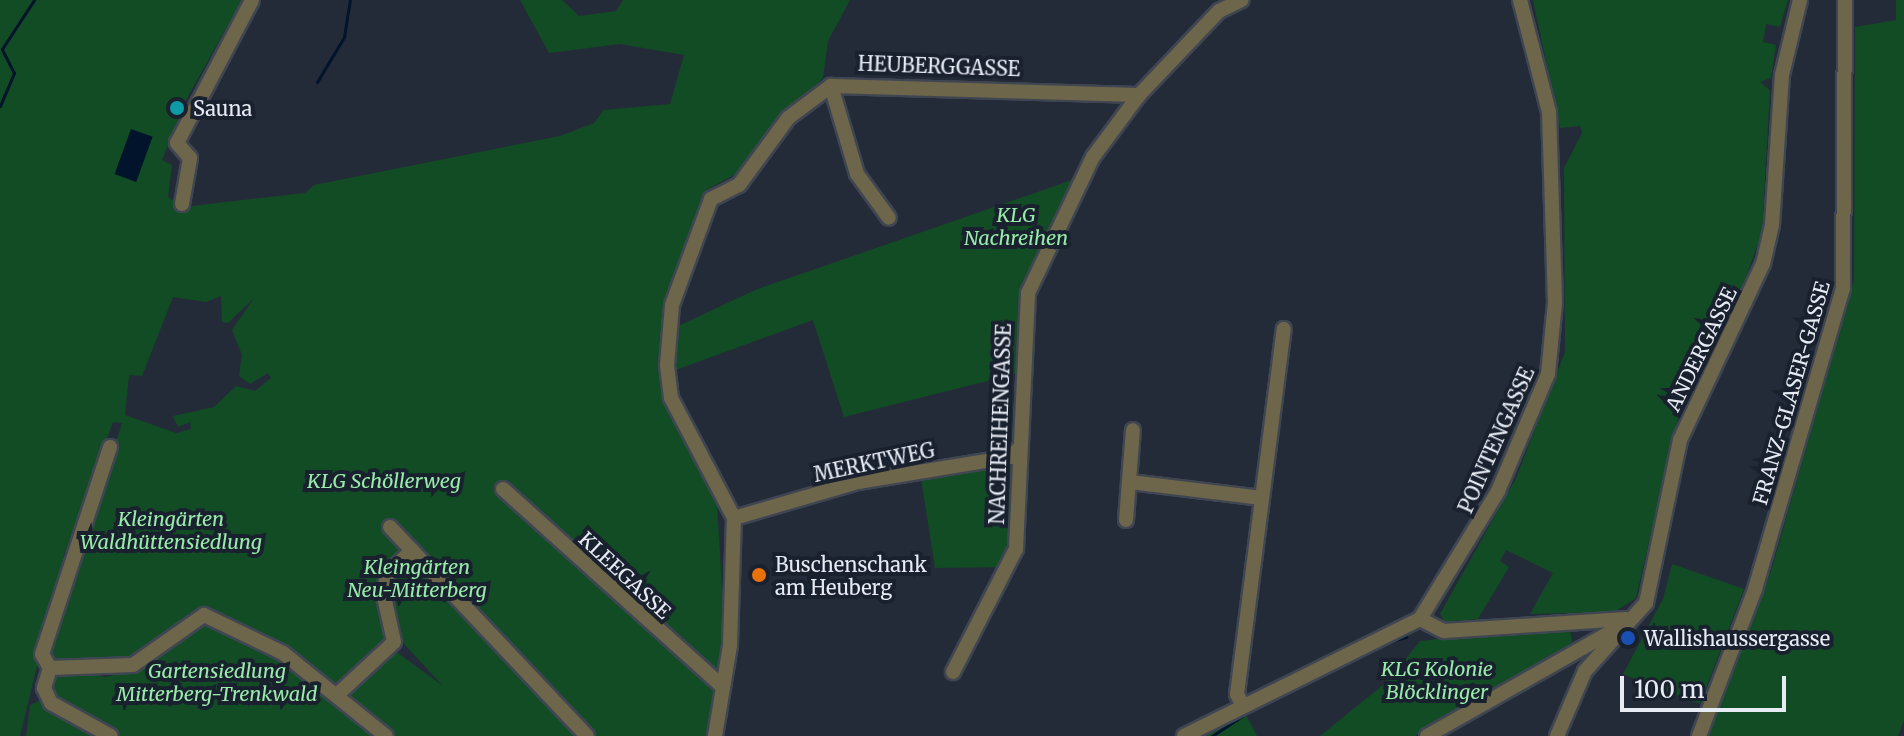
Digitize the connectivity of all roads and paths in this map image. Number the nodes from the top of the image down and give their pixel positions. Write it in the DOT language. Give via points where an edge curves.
graph roads {
  1 [pos="252,0"];
  2 [pos="1242,0"];
  3 [pos="1520,0"];
  4 [pos="1800,0"];
  5 [pos="1845,0"];
  6 [pos="831,86"];
  7 [pos="1139,95"];
  8 [pos="182,204"];
  9 [pos="889,218"];
  10 [pos="1284,329"];
  11 [pos="1133,430"];
  12 [pos="110,447"];
  13 [pos="1020,447"];
  14 [pos="1130,482"];
  15 [pos="503,489"];
  16 [pos="1262,498"];
  17 [pos="734,518"];
  18 [pos="1126,520"];
  19 [pos="390,527"];
  20 [pos="412,550"];
  21 [pos="1633,618"];
  22 [pos="1420,619"];
  23 [pos="50,668"];
  24 [pos="953,672"];
  25 [pos="723,687"];
  26 [pos="338,694"];
  27 [pos="1242,704"];
  28 [pos="111,736"];
  29 [pos="386,736"];
  30 [pos="587,736"];
  31 [pos="715,736"];
  32 [pos="1184,736"];
  33 [pos="1427,736"];
  34 [pos="1557,736"];
  35 [pos="1699,736"];
  1 -- 8 [label="street" via="177,143 190,158"];
  2 -- 7 [label="street" via="1219,11"];
  3 -- 22 [label="street, POINTENGASSE" via="1551,137 1557,245 1550,363 1491,506"];
  4 -- 21 [label="street, ANDERGASSE" via="1782,75 1772,225 1763,264 1688,418 1650,593"];
  5 -- 35 [label="street, FRANZ-GLASER-GASSE" via="1845,281 1755,589"];
  6 -- 7 [label="street, HEUBERGGASSE"];
  6 -- 9 [label="street" via="857,174"];
  6 -- 17 [label="street, HEUBERGGASSE" via="788,118 739,185 711,199 672,305 671,398"];
  7 -- 13 [label="street, NACHREIHENGASSE" via="1093,157 1028,293"];
  10 -- 16 [label="street"];
  11 -- 14 [label="street"];
  12 -- 23 [label="street" via="42,654"];
  13 -- 17 [label="street, MERKTWEG" via="1011,457 858,482"];
  13 -- 24 [label="street, NACHREIHENGASSE" via="1013,558"];
  14 -- 16 [label="street"];
  14 -- 18 [label="street"];
  15 -- 25 [label="street, KLEEGASSE"];
  16 -- 27 [label="street" via="1237,694"];
  17 -- 25 [label="street"];
  19 -- 20 [label="street"];
  20 -- 26 [label="street" via="388,574 383,592 394,642"];
  20 -- 30 [label="street"];
  21 -- 22 [label="street" via="1444,631"];
  21 -- 33 [label="street"];
  21 -- 34 [label="street, ANDERGASSE" via="1585,671"];
  22 -- 27 [label="street"];
  23 -- 26 [label="street" via="133,665 204,615 283,653"];
  23 -- 28 [label="street" via="44,688 51,703"];
  25 -- 31 [label="street"];
  26 -- 29 [label="street"];
  27 -- 32 [label="street"];
}
